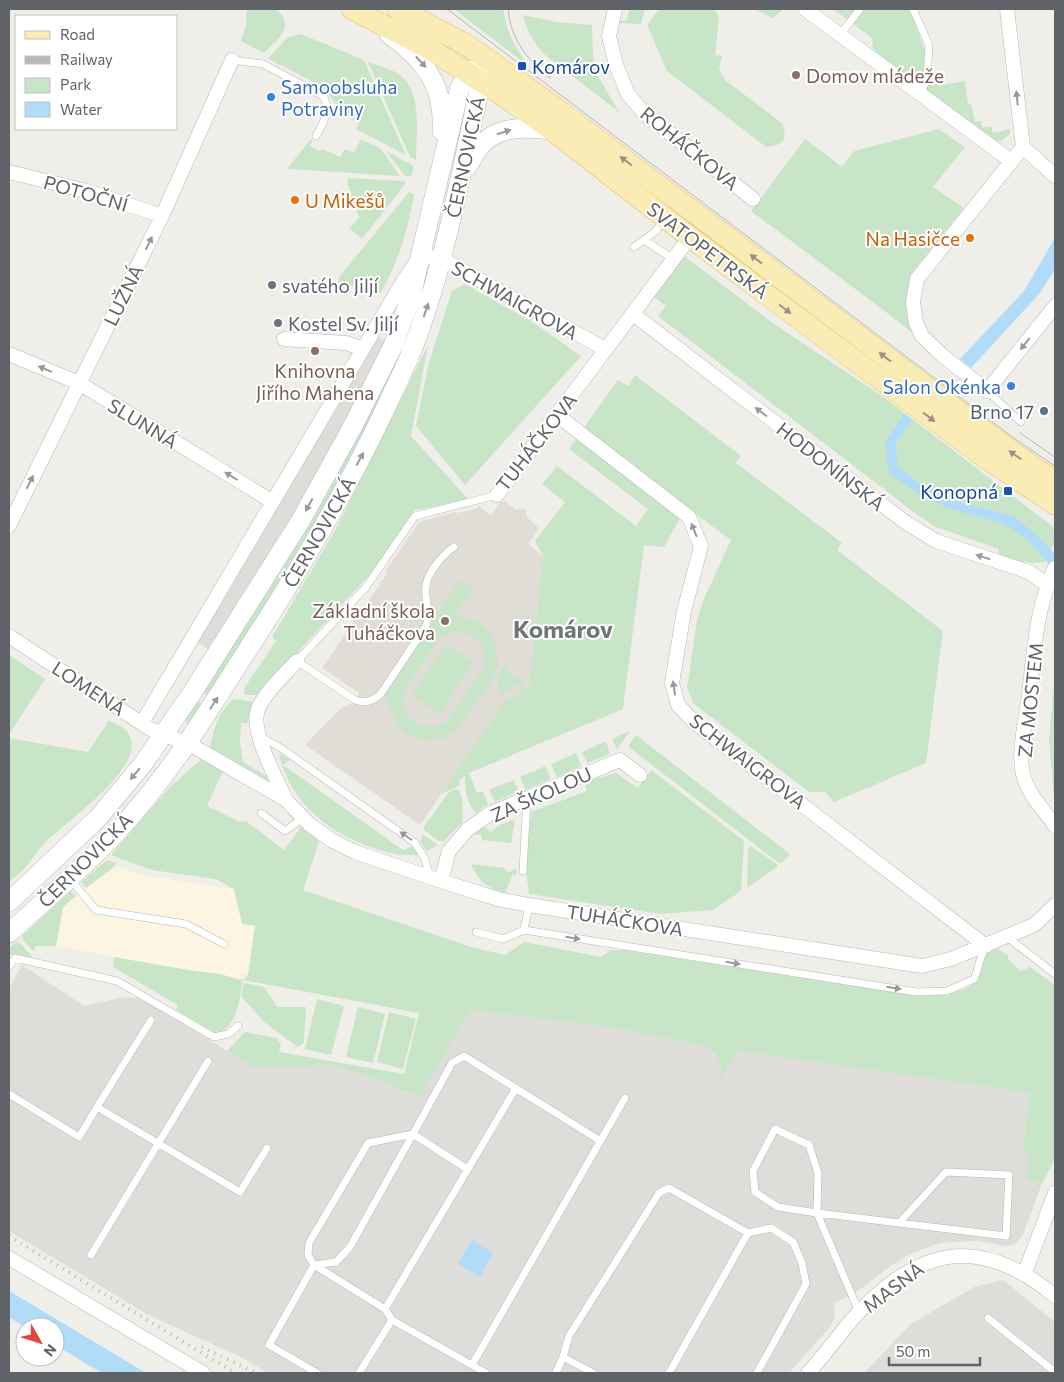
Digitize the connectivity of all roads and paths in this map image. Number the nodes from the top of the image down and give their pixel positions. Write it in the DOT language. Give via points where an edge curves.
graph roads {
  1 [pos="354,9"];
  2 [pos="398,9"];
  3 [pos="615,9"];
  4 [pos="805,9"];
  5 [pos="860,9"];
  6 [pos="913,9"];
  7 [pos="1008,9"];
  8 [pos="840,34"];
  9 [pos="232,60"];
  10 [pos="481,67"];
  11 [pos="920,94"];
  12 [pos="552,130"];
  13 [pos="316,136"];
  14 [pos="1023,147"];
  15 [pos="1011,161"];
  16 [pos="9,172"];
  17 [pos="1055,176"];
  18 [pos="440,179"];
  19 [pos="461,179"];
  20 [pos="753,199"];
  21 [pos="162,216"];
  22 [pos="665,218"];
  23 [pos="690,237"];
  24 [pos="644,240"];
  25 [pos="634,247"];
  26 [pos="422,254"];
  27 [pos="673,259"];
  28 [pos="442,260"];
  29 [pos="1055,306"];
  30 [pos="633,314"];
  31 [pos="284,339"];
  32 [pos="363,349"];
  33 [pos="605,349"];
  34 [pos="9,354"];
  35 [pos="79,383"];
  36 [pos="987,391"];
  37 [pos="557,415"];
  38 [pos="1021,422"];
  39 [pos="1055,482"];
  40 [pos="497,495"];
  41 [pos="273,502"];
  42 [pos="1055,504"];
  43 [pos="9,526"];
  44 [pos="454,547"];
  45 [pos="1051,577"];
  46 [pos="9,636"];
  47 [pos="297,661"];
  48 [pos="142,723"];
  49 [pos="258,736"];
  50 [pos="174,738"];
  51 [pos="640,775"];
  52 [pos="527,798"];
  53 [pos="286,800"];
  54 [pos="261,813"];
  55 [pos="303,818"];
  56 [pos="1055,826"];
  57 [pos="523,871"];
  58 [pos="69,878"];
  59 [pos="436,879"];
  60 [pos="9,902"];
  61 [pos="528,905"];
  62 [pos="1055,905"];
  63 [pos="524,930"];
  64 [pos="476,932"];
  65 [pos="9,933"];
  66 [pos="1007,937"];
  67 [pos="224,944"];
  68 [pos="986,946"];
  69 [pos="9,967"];
  70 [pos="1055,974"];
  71 [pos="152,1020"];
  72 [pos="238,1026"];
  73 [pos="208,1061"];
  74 [pos="516,1088"];
  75 [pos="9,1094"];
  76 [pos="625,1098"];
  77 [pos="97,1107"];
  78 [pos="413,1134"];
  79 [pos="599,1140"];
  80 [pos="158,1143"];
  81 [pos="267,1148"];
  82 [pos="467,1169"];
  83 [pos="1055,1193"];
  84 [pos="817,1213"];
  85 [pos="900,1223"];
  86 [pos="748,1233"];
  87 [pos="92,1255"];
  88 [pos="9,1258"];
  89 [pos="314,1265"];
  90 [pos="1024,1275"];
  91 [pos="1055,1296"];
  92 [pos="385,1309"];
  93 [pos="859,1312"];
  94 [pos="988,1318"];
  95 [pos="392,1320"];
  96 [pos="563,1357"];
  97 [pos="472,1365"];
  98 [pos="1055,1372"];
  99 [pos="203,1373"];
  100 [pos="318,1373"];
  101 [pos="359,1373"];
  102 [pos="486,1373"];
  103 [pos="556,1373"];
  104 [pos="593,1373"];
  105 [pos="669,1373"];
  106 [pos="757,1373"];
  107 [pos="808,1373"];
  1 -- 10 [label="main road, SVATOPETRSKÁ" via="428,48"];
  1 -- 18 [label="main road, one-way" via="398,40 423,63 432,77 443,119"];
  2 -- 10 [label="main road, SVATOPETRSKÁ" via="467,45"];
  3 -- 20 [label="street, ROHÁČKOVA" via="609,36 628,94 643,112"];
  4 -- 8 [label="street"];
  5 -- 8 [label="lane"];
  6 -- 11 [label="lane" via="929,46 927,79"];
  14 -- 7 [label="street, one-way"];
  8 -- 11 [label="street"];
  9 -- 13 [label="lane" via="263,64 319,92 328,105"];
  9 -- 21 [label="street, LUŽNÁ"];
  10 -- 12 [label="main road, SVATOPETRSKÁ"];
  10 -- 18 [label="main road" via="460,87"];
  10 -- 19 [label="main road, ČERNOVICKÁ"];
  39 -- 10 [label="main road, SVATOPETRSKÁ, one-way" via="561,112"];
  11 -- 15 [label="street"];
  19 -- 12 [label="main road, one-way" via="478,148 493,135 513,129"];
  12 -- 22 [label="main road, SVATOPETRSKÁ"];
  14 -- 15 [label="street"];
  14 -- 17 [label="street"];
  15 -- 36 [label="street" via="917,279 913,302 922,336"];
  16 -- 21 [label="street, POTOČNÍ" via="87,191"];
  18 -- 26 [label="main road, ČERNOVICKÁ"];
  19 -- 28 [label="main road, ČERNOVICKÁ"];
  35 -- 21 [label="street, LUŽNÁ, one-way"];
  22 -- 23 [label="main road, SVATOPETRSKÁ"];
  22 -- 24 [label="lane"];
  23 -- 27 [label="street, TUHÁČKOVA"];
  23 -- 42 [label="main road, SVATOPETRSKÁ, one-way" via="980,454"];
  24 -- 25 [label="lane"];
  24 -- 27 [label="lane"];
  26 -- 28 [label="street, SCHWAIGROVA"];
  26 -- 32 [label="street, ČERNOVICKÁ"];
  26 -- 50 [label="main road, ČERNOVICKÁ, one-way" via="412,296 394,344 354,424 301,520 192,693"];
  27 -- 30 [label="street, TUHÁČKOVA"];
  28 -- 33 [label="street, SCHWAIGROVA"];
  50 -- 28 [label="main road, ČERNOVICKÁ, one-way" via="264,625 316,541 373,436 411,354"];
  29 -- 36 [label="street, one-way"];
  30 -- 33 [label="street, TUHÁČKOVA"];
  45 -- 30 [label="street, HODONÍNSKÁ, one-way" via="936,541 905,522"];
  31 -- 32 [label="street" via="346,343"];
  32 -- 41 [label="street, ČERNOVICKÁ"];
  33 -- 37 [label="street, TUHÁČKOVA"];
  35 -- 34 [label="street, SLUNNÁ, one-way"];
  41 -- 35 [label="street, SLUNNÁ, one-way"];
  43 -- 35 [label="street, LUŽNÁ, one-way"];
  36 -- 38 [label="lane"];
  37 -- 40 [label="street, TUHÁČKOVA"];
  68 -- 37 [label="street, SCHWAIGROVA, one-way" via="694,722 678,705 672,683 684,611 701,546 689,517"];
  40 -- 47 [label="lane, TUHÁČKOVA" via="415,516 366,587"];
  41 -- 48 [label="street, ČERNOVICKÁ"];
  44 -- 47 [label="lane" via="445,552 429,577 426,587 430,616 426,626 380,695 369,702 355,700"];
  45 -- 56 [label="street, ZA MOSTEM" via="1040,610 1022,748 1027,786"];
  46 -- 48 [label="street, LOMENÁ"];
  47 -- 49 [label="street, TUHÁČKOVA" via="268,692 256,712"];
  48 -- 50 [label="street, LOMENÁ"];
  49 -- 53 [label="street, TUHÁČKOVA"];
  59 -- 49 [label="lane, one-way" via="415,843 281,748"];
  50 -- 53 [label="street, TUHÁČKOVA"];
  50 -- 58 [label="main road, ČERNOVICKÁ" via="162,777 115,834"];
  50 -- 60 [label="main road, ČERNOVICKÁ, one-way" via="142,764 98,818"];
  51 -- 52 [label="street, ZA ŠKOLOU" via="620,760"];
  52 -- 57 [label="lane"];
  52 -- 59 [label="street, ZA ŠKOLOU" via="491,814 468,829 449,851"];
  53 -- 55 [label="street, TUHÁČKOVA"];
  54 -- 55 [label="lane" via="285,831"];
  55 -- 59 [label="street, TUHÁČKOVA" via="331,840 355,852"];
  58 -- 65 [label="main road, ČERNOVICKÁ"];
  58 -- 67 [label="lane" via="96,910 186,924"];
  59 -- 61 [label="street, TUHÁČKOVA"];
  61 -- 63 [label="lane"];
  61 -- 68 [label="street, TUHÁČKOVA" via="922,966 952,960"];
  62 -- 66 [label="street" via="1034,925"];
  63 -- 64 [label="lane" via="503,939"];
  63 -- 68 [label="lane, one-way" via="916,992 947,991 974,979"];
  66 -- 68 [label="street"];
  66 -- 70 [label="lane"];
  69 -- 72 [label="lane" via="15,958 117,981 214,1037 228,1034"];
  71 -- 77 [label="lane"];
  73 -- 80 [label="lane"];
  74 -- 78 [label="lane" via="464,1056 452,1063"];
  74 -- 79 [label="lane"];
  74 -- 82 [label="lane"];
  75 -- 77 [label="lane" via="79,1137"];
  76 -- 79 [label="lane"];
  77 -- 80 [label="lane"];
  78 -- 82 [label="lane"];
  78 -- 89 [label="lane" via="350,1247 336,1262"];
  78 -- 89 [label="lane" via="368,1143 309,1242 308,1255"];
  79 -- 97 [label="lane"];
  80 -- 81 [label="lane" via="240,1192"];
  80 -- 87 [label="lane"];
  82 -- 92 [label="lane"];
  83 -- 90 [label="street"];
  84 -- 84 [label="lane" via="778,1207 755,1192 753,1171 775,1129 809,1145 818,1174"];
  84 -- 85 [label="lane"];
  84 -- 93 [label="lane"];
  85 -- 85 [label="lane" via="1006,1236 1009,1175 946,1172"];
  86 -- 96 [label="lane" via="669,1188 659,1193 569,1336"];
  86 -- 105 [label="lane"];
  86 -- 106 [label="lane" via="772,1228 793,1242 806,1284"];
  88 -- 99 [label="street"];
  89 -- 92 [label="lane"];
  89 -- 100 [label="lane" via="269,1345"];
  90 -- 91 [label="street, MASNÁ"];
  90 -- 93 [label="street, MASNÁ" via="987,1258 945,1256 907,1272"];
  92 -- 95 [label="lane"];
  93 -- 107 [label="street, MASNÁ"];
  94 -- 98 [label="lane"];
  95 -- 97 [label="lane"];
  95 -- 101 [label="lane"];
  96 -- 103 [label="lane"];
  96 -- 104 [label="lane"];
  97 -- 102 [label="lane"];
}
